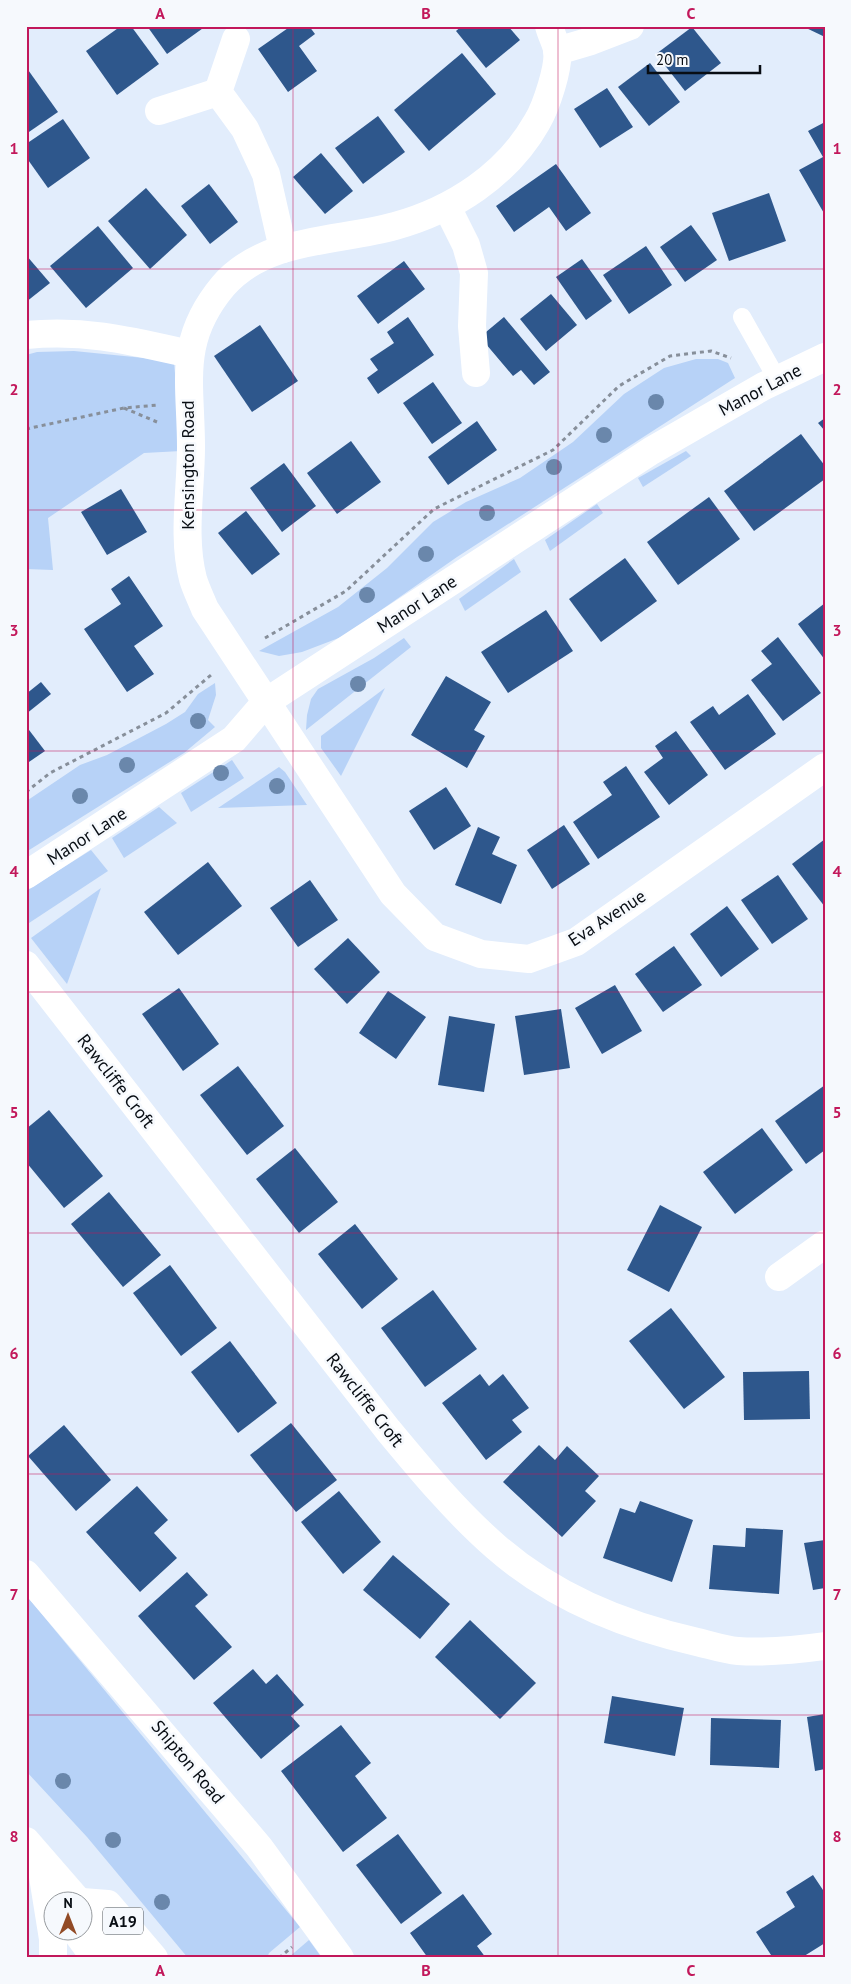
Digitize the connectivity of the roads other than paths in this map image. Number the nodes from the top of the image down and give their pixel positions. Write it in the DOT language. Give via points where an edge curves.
graph roads {
  1 [pos="630,26"];
  2 [pos="553,38"];
  3 [pos="236,39"];
  4 [pos="218,92"];
  5 [pos="159,111"];
  6 [pos="447,207"];
  7 [pos="283,249"];
  8 [pos="742,317"];
  9 [pos="26,335"];
  10 [pos="190,354"];
  11 [pos="825,357"];
  12 [pos="476,373"];
  13 [pos="770,383"];
  14 [pos="266,702"];
  15 [pos="825,768"];
  16 [pos="26,875"];
  17 [pos="26,966"];
  18 [pos="825,1244"];
  19 [pos="779,1277"];
  20 [pos="26,1574"];
  21 [pos="825,1646"];
  22 [pos="33,1850"];
  23 [pos="72,1892"];
  24 [pos="92,1903"];
  25 [pos="92,1916"];
  26 [pos="83,1942"];
  27 [pos="52,1958"];
  28 [pos="95,1958"];
  29 [pos="124,1958"];
  30 [pos="154,1958"];
  31 [pos="340,1958"];
  1 -- 2 [label="street, Kensington Road" via="592,41"];
  2 -- 6 [label="street, Kensington Road" via="553,79 543,112 527,140 496,175"];
  3 -- 4 [label="street"];
  4 -- 5 [label="street"];
  4 -- 7 [label="street" via="245,129 266,174"];
  6 -- 7 [label="street, Kensington Road" via="394,227"];
  6 -- 12 [label="street" via="466,245 474,273 472,326"];
  7 -- 10 [label="street, Kensington Road" via="250,264 224,286 202,318"];
  8 -- 13 [label="lane"];
  9 -- 10 [label="street" via="59,332 113,336"];
  10 -- 14 [label="street, Kensington Road" via="188,541 193,579 205,609"];
  11 -- 13 [label="street, Manor Lane"];
  13 -- 14 [label="street, Manor Lane" via="651,451"];
  14 -- 15 [label="street, Eva Avenue" via="393,894 435,937 481,954 529,959 576,942"];
  14 -- 16 [label="street, Manor Lane" via="234,740"];
  17 -- 21 [label="street, Rawcliffe Croft" via="388,1430 441,1494 497,1547 543,1582 598,1610 657,1633 737,1651"];
  18 -- 19 [label="street"];
  20 -- 31 [label="street, Shipton Road" via="259,1847"];
  22 -- 23 [label="street, A19"];
  22 -- 27 [label="street" via="53,1939"];
  24 -- 30 [label="street, A19" via="108,1904"];
  25 -- 29 [label="street"];
  26 -- 28 [label="street, A19"];
}
